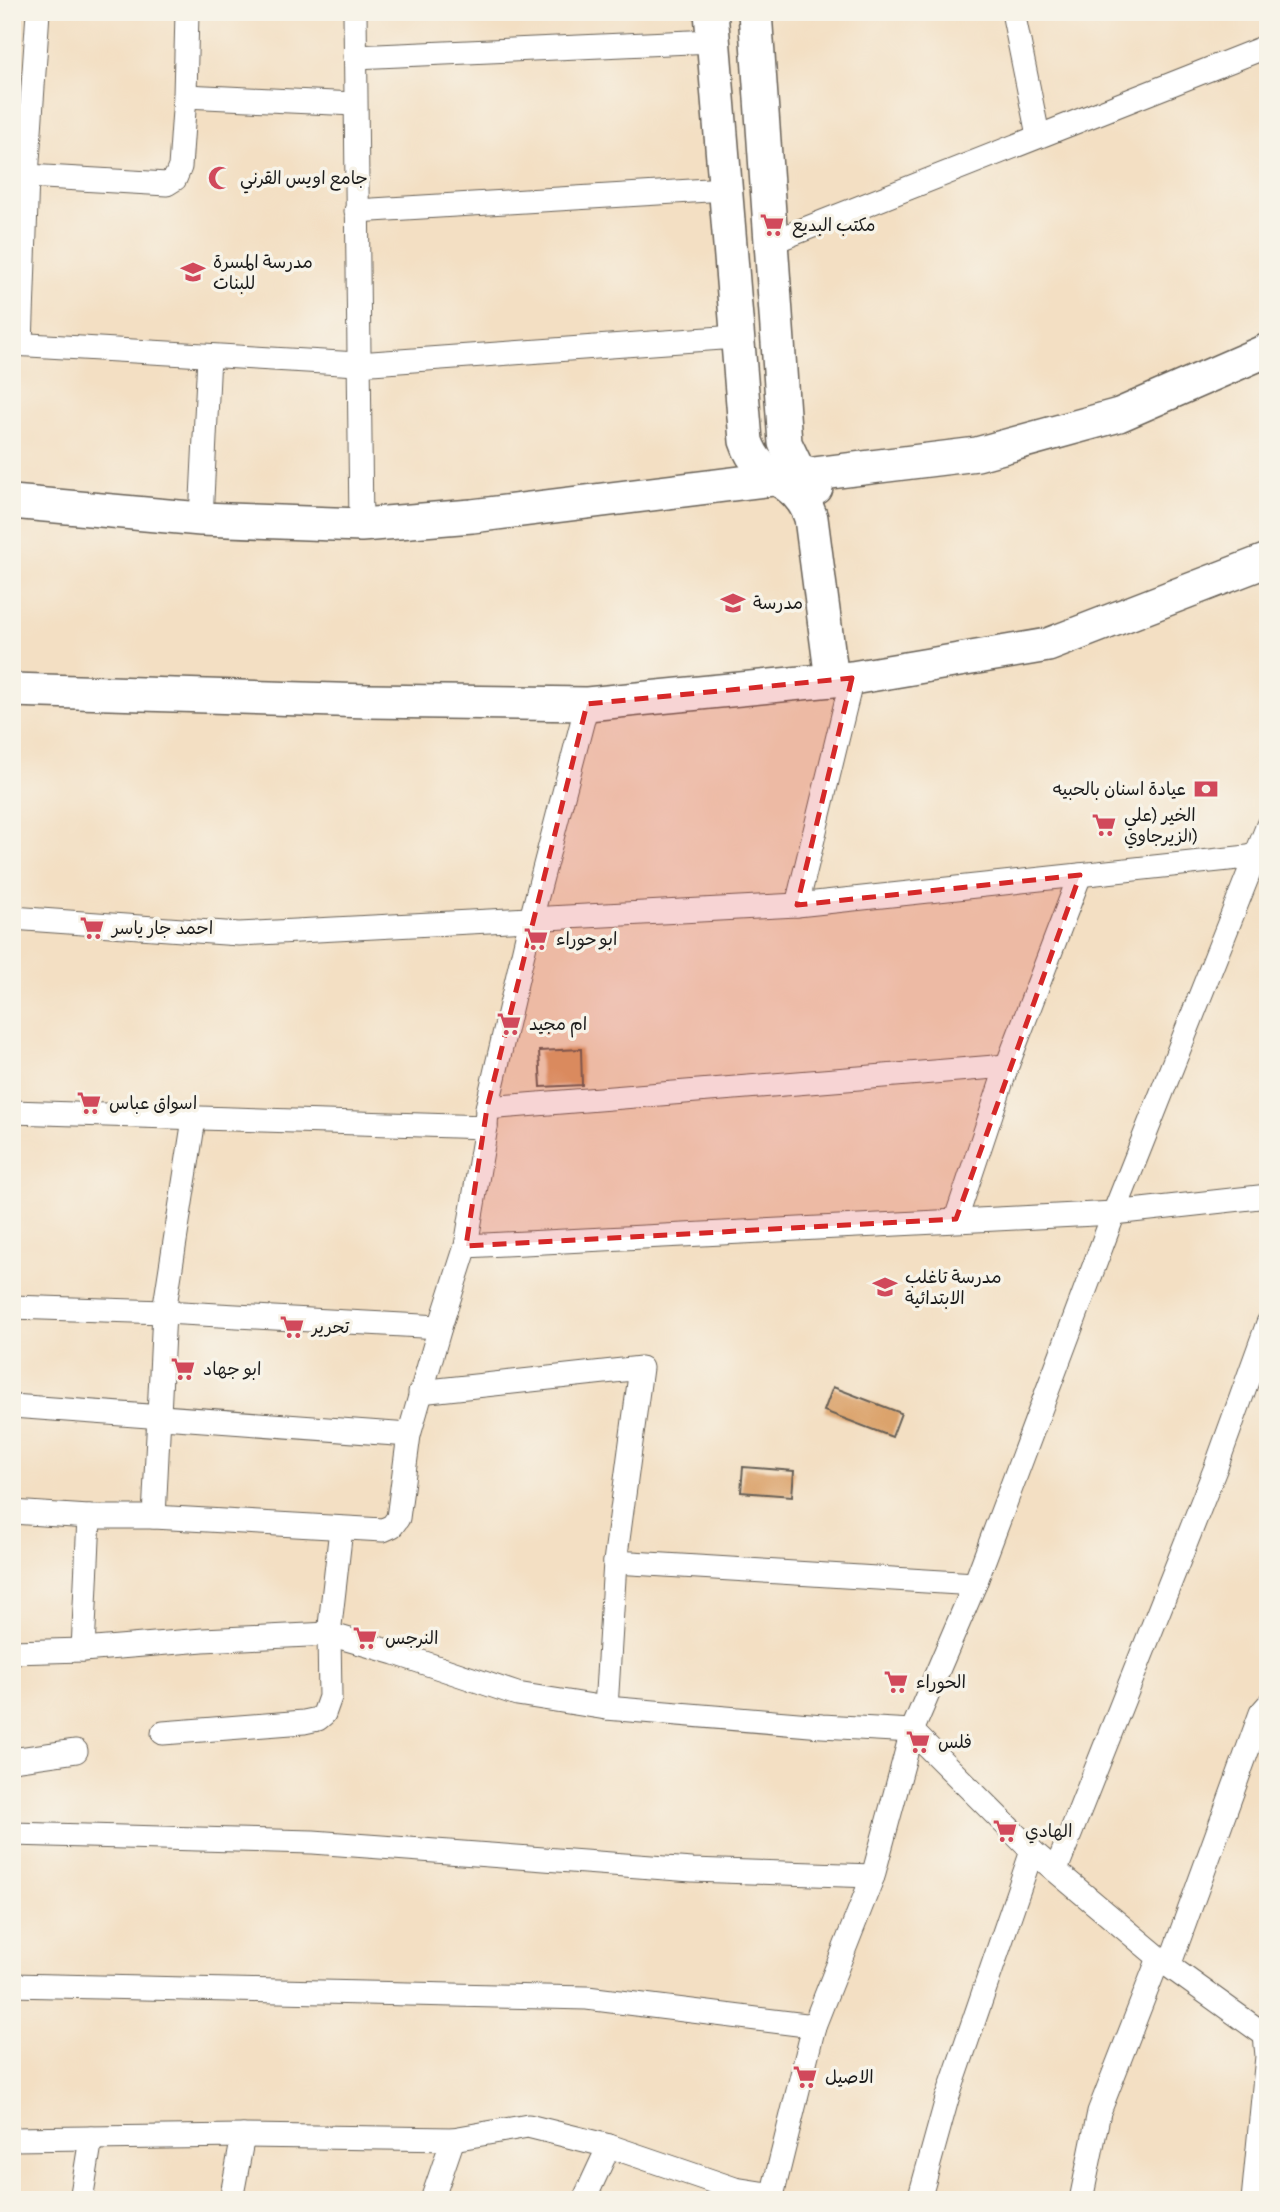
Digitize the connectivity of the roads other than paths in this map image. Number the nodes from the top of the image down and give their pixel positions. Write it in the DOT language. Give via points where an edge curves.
graph roads {
  1 [pos="38,12"];
  2 [pos="187,12"];
  3 [pos="355,12"];
  4 [pos="755,12"];
  5 [pos="1013,12"];
  6 [pos="711,20"];
  7 [pos="1268,46"];
  8 [pos="355,57"];
  9 [pos="185,96"];
  10 [pos="355,104"];
  11 [pos="1038,135"];
  12 [pos="27,176"];
  13 [pos="725,190"];
  14 [pos="356,211"];
  15 [pos="772,242"];
  16 [pos="736,337"];
  17 [pos="16,344"];
  18 [pos="1268,350"];
  19 [pos="209,356"];
  20 [pos="358,364"];
  21 [pos="791,477"];
  22 [pos="12,502"];
  23 [pos="201,519"];
  24 [pos="361,525"];
  25 [pos="1268,560"];
  26 [pos="842,679"];
  27 [pos="12,690"];
  28 [pos="587,704"];
  29 [pos="1268,825"];
  30 [pos="1262,857"];
  31 [pos="1080,875"];
  32 [pos="797,905"];
  33 [pos="12,918"];
  34 [pos="531,919"];
  35 [pos="1007,1066"];
  36 [pos="12,1112"];
  37 [pos="486,1117"];
  38 [pos="194,1119"];
  39 [pos="1268,1196"];
  40 [pos="1114,1213"];
  41 [pos="956,1219"];
  42 [pos="466,1245"];
  43 [pos="12,1307"];
  44 [pos="164,1312"];
  45 [pos="1268,1323"];
  46 [pos="439,1327"];
  47 [pos="421,1392"];
  48 [pos="12,1406"];
  49 [pos="160,1416"];
  50 [pos="409,1435"];
  51 [pos="12,1512"];
  52 [pos="89,1517"];
  53 [pos="154,1517"];
  54 [pos="341,1529"];
  55 [pos="614,1562"];
  56 [pos="975,1584"];
  57 [pos="329,1634"];
  58 [pos="83,1650"];
  59 [pos="12,1652"];
  60 [pos="1268,1705"];
  61 [pos="606,1707"];
  62 [pos="912,1731"];
  63 [pos="163,1733"];
  64 [pos="76,1751"];
  65 [pos="12,1760"];
  66 [pos="12,1834"];
  67 [pos="1032,1850"];
  68 [pos="1056,1870"];
  69 [pos="873,1876"];
  70 [pos="1164,1962"];
  71 [pos="12,1985"];
  72 [pos="814,2026"];
  73 [pos="1266,2034"];
  74 [pos="243,2136"];
  75 [pos="91,2138"];
  76 [pos="12,2139"];
  77 [pos="453,2139"];
  78 [pos="609,2146"];
  79 [pos="732,2194"];
  80 [pos="772,2197"];
  81 [pos="81,2200"];
  82 [pos="231,2200"];
  83 [pos="432,2200"];
  84 [pos="584,2200"];
  85 [pos="919,2200"];
  86 [pos="1081,2200"];
  87 [pos="1253,2200"];
  1 -- 12 [label="street"];
  2 -- 9 [label="street"];
  3 -- 8 [label="street"];
  4 -- 15 [label="street"];
  5 -- 11 [label="street"];
  6 -- 8 [label="street"];
  6 -- 13 [label="street"];
  7 -- 11 [label="street"];
  8 -- 10 [label="street"];
  9 -- 10 [label="street"];
  9 -- 12 [label="street" via="180,167 167,184"];
  10 -- 14 [label="street"];
  11 -- 15 [label="street"];
  12 -- 17 [label="street"];
  13 -- 14 [label="street"];
  13 -- 16 [label="street"];
  14 -- 20 [label="street"];
  15 -- 21 [label="street" via="785,443 796,466"];
  16 -- 20 [label="street"];
  16 -- 21 [label="street" via="746,441 759,466"];
  17 -- 19 [label="street"];
  18 -- 21 [label="street" via="1119,415 990,450"];
  19 -- 20 [label="street"];
  19 -- 23 [label="street"];
  20 -- 24 [label="street"];
  21 -- 24 [label="street"];
  21 -- 26 [label="street" via="811,518"];
  22 -- 23 [label="street"];
  23 -- 24 [label="street"];
  25 -- 26 [label="street" via="1048,645"];
  26 -- 28 [label="street"];
  26 -- 32 [label="street"];
  27 -- 28 [label="street"];
  28 -- 34 [label="street"];
  29 -- 30 [label="street"];
  30 -- 31 [label="street"];
  30 -- 40 [label="street"];
  31 -- 32 [label="street"];
  31 -- 35 [label="street"];
  32 -- 34 [label="street"];
  33 -- 34 [label="street" via="239,934"];
  34 -- 37 [label="street"];
  35 -- 37 [label="street"];
  35 -- 41 [label="street"];
  36 -- 38 [label="street"];
  37 -- 38 [label="street"];
  37 -- 42 [label="street"];
  38 -- 44 [label="street"];
  39 -- 40 [label="street"];
  40 -- 41 [label="street"];
  40 -- 56 [label="street"];
  41 -- 42 [label="street"];
  42 -- 46 [label="street"];
  43 -- 44 [label="street"];
  44 -- 46 [label="street"];
  44 -- 49 [label="street"];
  45 -- 68 [label="street" via="1216,1467"];
  46 -- 47 [label="street"];
  47 -- 50 [label="street"];
  47 -- 55 [label="street" via="641,1368"];
  48 -- 49 [label="street"];
  49 -- 50 [label="street"];
  49 -- 53 [label="street"];
  50 -- 54 [label="street" via="398,1518 383,1531"];
  51 -- 52 [label="street"];
  52 -- 53 [label="street"];
  52 -- 58 [label="street"];
  53 -- 54 [label="street"];
  54 -- 57 [label="street"];
  55 -- 56 [label="street"];
  55 -- 61 [label="street"];
  56 -- 62 [label="street"];
  57 -- 58 [label="street"];
  57 -- 61 [label="street" via="517,1694"];
  57 -- 63 [label="street" via="330,1698 318,1719"];
  58 -- 59 [label="street"];
  60 -- 70 [label="street"];
  61 -- 62 [label="street"];
  62 -- 67 [label="street"];
  62 -- 69 [label="street"];
  64 -- 65 [label="street"];
  66 -- 69 [label="street" via="313,1842 692,1870"];
  67 -- 68 [label="street"];
  67 -- 85 [label="street" via="947,2099"];
  68 -- 70 [label="street"];
  69 -- 72 [label="street"];
  70 -- 73 [label="street"];
  70 -- 86 [label="street" via="1099,2112"];
  71 -- 72 [label="street" via="587,1998"];
  72 -- 80 [label="street"];
  73 -- 87 [label="street"];
  74 -- 75 [label="street"];
  74 -- 77 [label="street"];
  74 -- 82 [label="street"];
  75 -- 76 [label="street"];
  75 -- 81 [label="street"];
  77 -- 78 [label="street" via="528,2126"];
  77 -- 83 [label="street"];
  78 -- 79 [label="street"];
  78 -- 84 [label="street"];
  79 -- 80 [label="street"];
}
